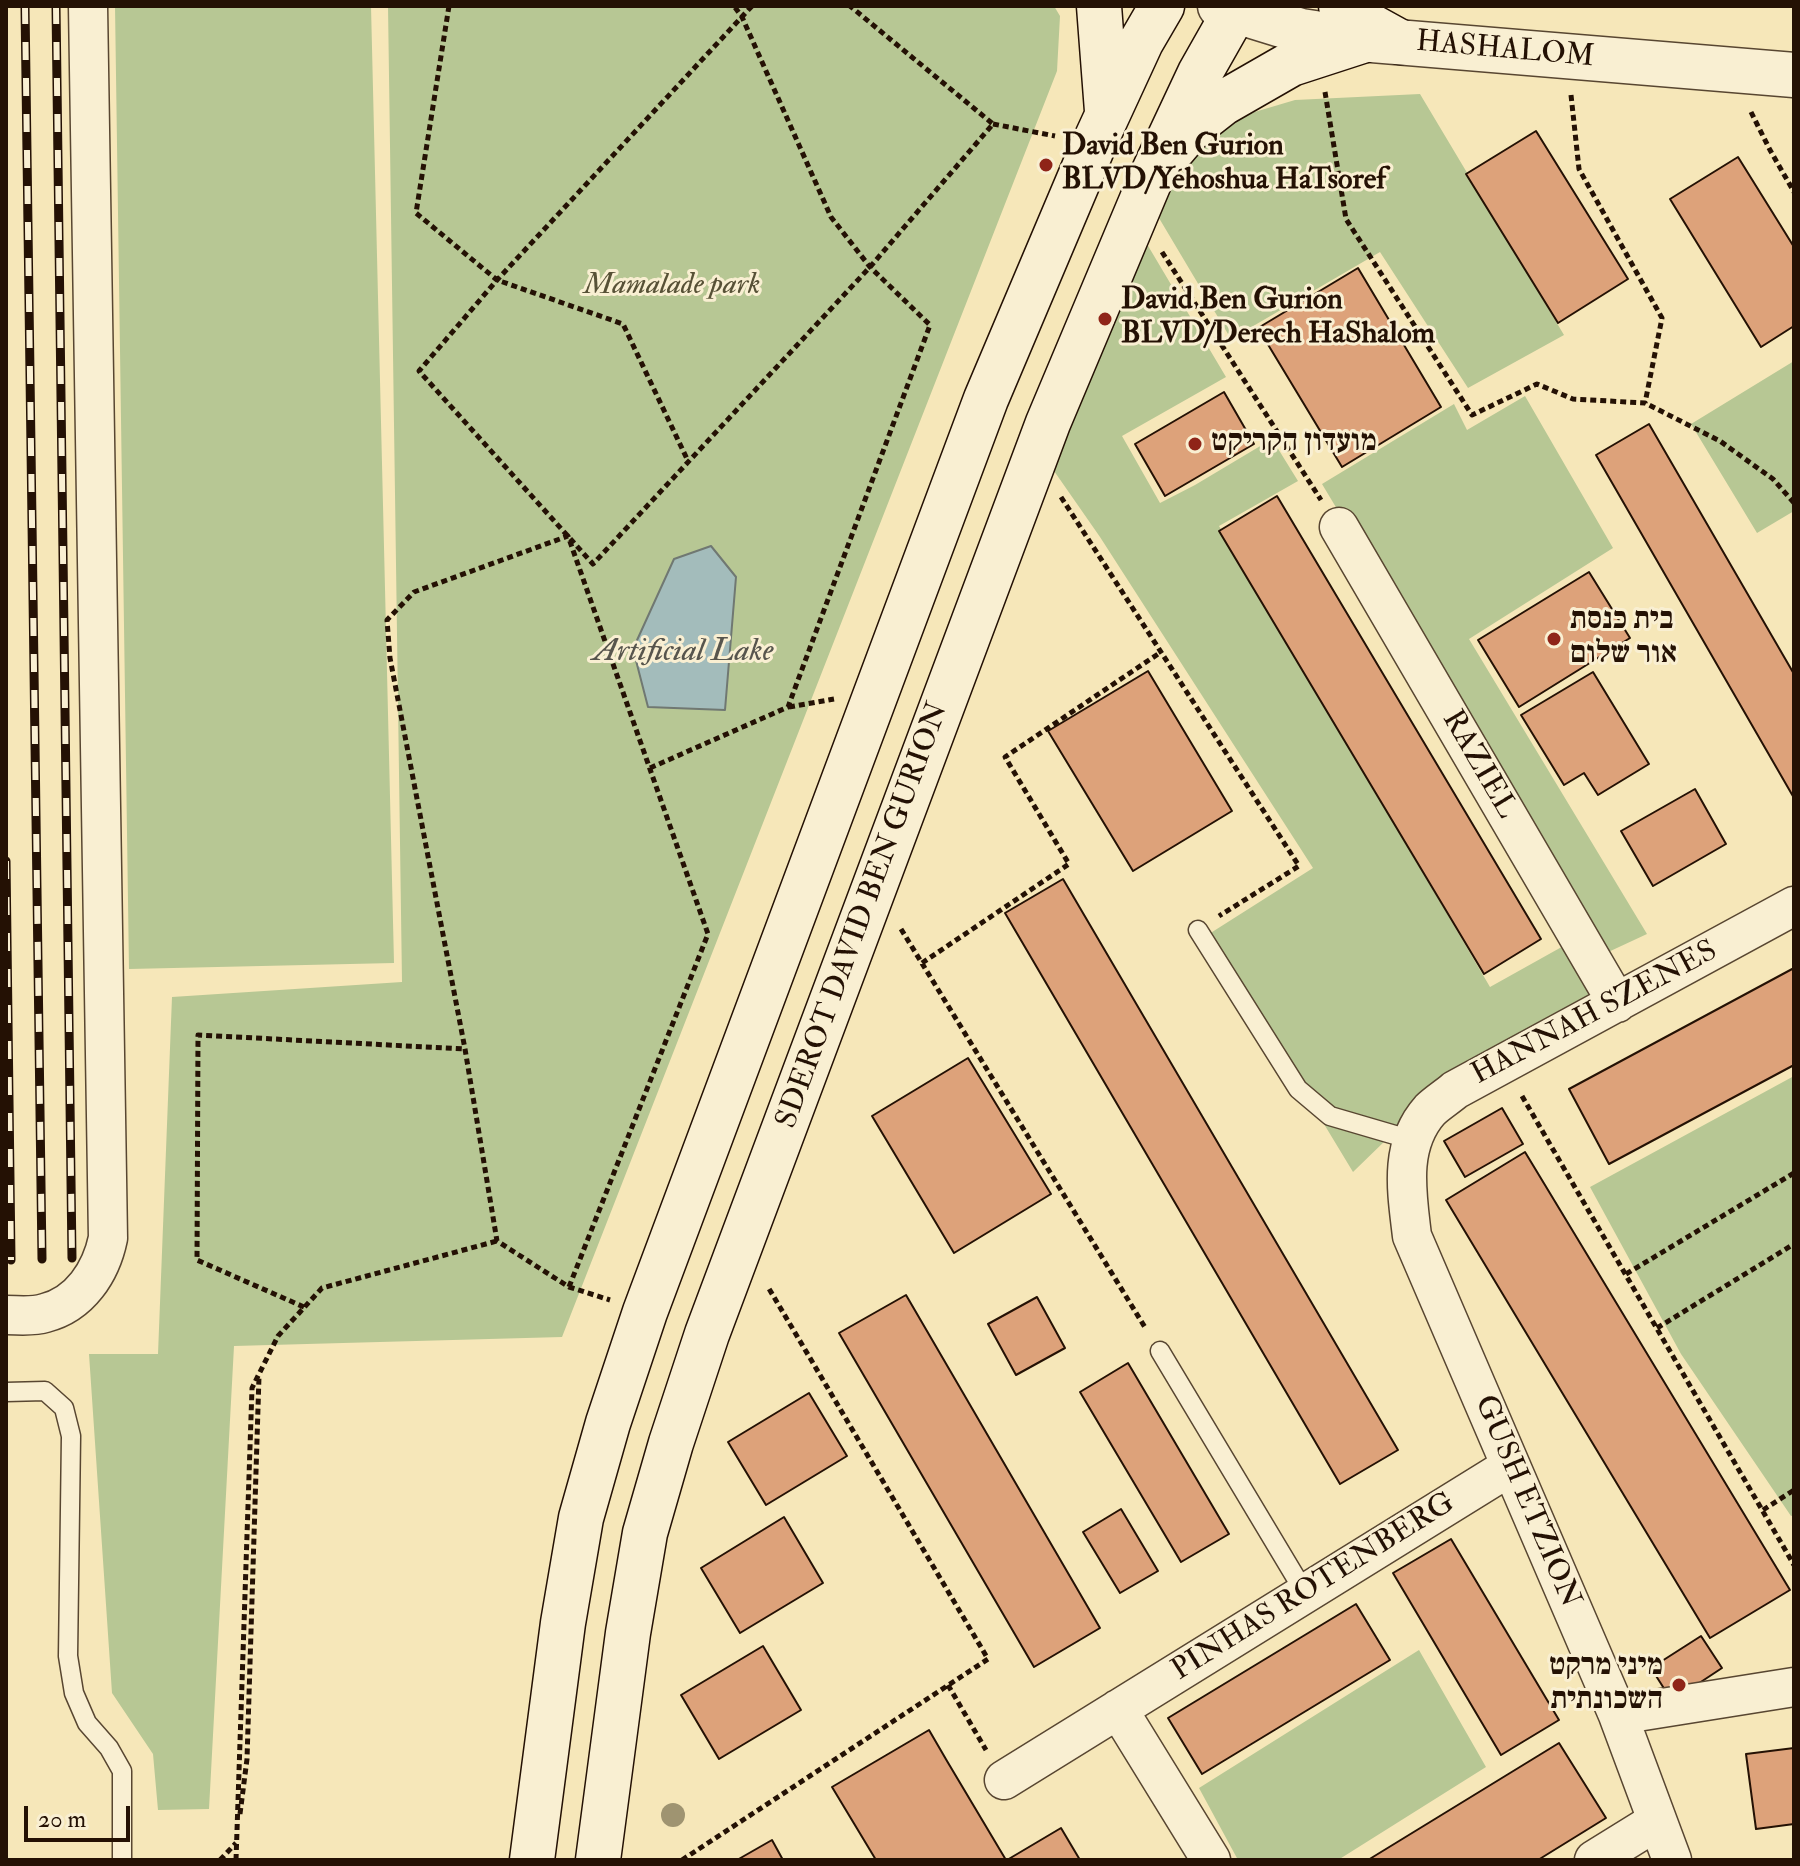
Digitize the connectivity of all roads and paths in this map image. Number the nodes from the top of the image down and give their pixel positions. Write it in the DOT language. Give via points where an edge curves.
graph roads {
  1 [pos="88,6"];
  2 [pos="449,6"];
  3 [pos="734,6"];
  4 [pos="752,6"];
  5 [pos="850,6"];
  6 [pos="1099,6"];
  7 [pos="1162,6"];
  8 [pos="1341,6"];
  9 [pos="1231,8"];
  10 [pos="742,17"];
  11 [pos="1384,41"];
  12 [pos="1319,55"];
  13 [pos="1567,56"];
  14 [pos="1730,69"];
  15 [pos="1794,75"];
  16 [pos="993,124"];
  17 [pos="1100,130"];
  18 [pos="1154,171"];
  19 [pos="1794,192"];
  20 [pos="1136,212"];
  21 [pos="870,267"];
  22 [pos="497,280"];
  23 [pos="1645,403"];
  24 [pos="1035,456"];
  25 [pos="688,461"];
  26 [pos="1794,503"];
  27 [pos="1339,527"];
  28 [pos="568,536"];
  29 [pos="1161,652"];
  30 [pos="650,768"];
  31 [pos="875,887"];
  32 [pos="1794,906"];
  33 [pos="1198,930"];
  34 [pos="921,963"];
  35 [pos="1617,1003"];
  36 [pos="465,1049"];
  37 [pos="1503,1064"];
  38 [pos="1412,1140"];
  39 [pos="1794,1173"];
  40 [pos="497,1241"];
  41 [pos="742,1242"];
  42 [pos="1794,1244"];
  43 [pos="1626,1274"];
  44 [pos="569,1287"];
  45 [pos="304,1307"];
  46 [pos="645,1312"];
  47 [pos="6,1315"];
  48 [pos="1657,1328"];
  49 [pos="1160,1351"];
  50 [pos="6,1392"];
  51 [pos="1511,1466"];
  52 [pos="1794,1490"];
  53 [pos="1763,1510"];
  54 [pos="1794,1565"];
  55 [pos="1305,1593"];
  56 [pos="948,1685"];
  57 [pos="1794,1687"];
  58 [pos="1118,1709"];
  59 [pos="1618,1715"];
  60 [pos="1004,1780"];
  61 [pos="1657,1821"];
  62 [pos="236,1844"];
  63 [pos="122,1860"];
  64 [pos="220,1860"];
  65 [pos="236,1860"];
  66 [pos="532,1860"];
  67 [pos="598,1860"];
  68 [pos="682,1860"];
  69 [pos="1211,1860"];
  70 [pos="1594,1860"];
  71 [pos="1672,1860"];
  1 -- 47 [label="street" via="108,1238 96,1274 69,1302 45,1313"];
  2 -- 22 [label="path" via="416,213"];
  3 -- 10 [label="path"];
  4 -- 10 [label="path"];
  5 -- 16 [label="path"];
  6 -- 17 [label="main road"];
  7 -- 17 [label="main road"];
  8 -- 11 [label="main road"];
  9 -- 11 [label="main road, HASHALOM" via="1301,31"];
  9 -- 18 [label="main road, SDEROT DAVID BEN GURION"];
  10 -- 21 [label="path" via="831,217"];
  10 -- 22 [label="path"];
  11 -- 12 [label="main road"];
  11 -- 13 [label="main road, HASHALOM"];
  12 -- 18 [label="main road" via="1291,64 1223,103 1191,128"];
  12 -- 23 [label="path" via="1346,219 1472,415 1537,384 1573,399"];
  13 -- 14 [label="main road, HASHALOM"];
  13 -- 23 [label="path" via="1579,169 1662,318"];
  14 -- 15 [label="main road, HASHALOM"];
  14 -- 19 [label="path"];
  16 -- 17 [label="path"];
  16 -- 21 [label="path"];
  17 -- 46 [label="main road" via="986,399"];
  18 -- 20 [label="main road, SDEROT DAVID BEN GURION"];
  20 -- 24 [label="main road, SDEROT DAVID BEN GURION"];
  20 -- 27 [label="path"];
  21 -- 25 [label="path"];
  21 -- 30 [label="path" via="930,325 788,707"];
  22 -- 25 [label="path" via="623,324"];
  22 -- 28 [label="path" via="419,371"];
  23 -- 26 [label="path" via="1720,441 1773,479"];
  24 -- 29 [label="path"];
  24 -- 31 [label="main road, SDEROT DAVID BEN GURION"];
  25 -- 28 [label="path" via="593,564"];
  27 -- 35 [label="street, RAZIEL"];
  28 -- 30 [label="path"];
  28 -- 36 [label="path" via="414,592 387,620"];
  29 -- 33 [label="path" via="1299,866"];
  29 -- 34 [label="path" via="1005,757 1069,864"];
  30 -- 44 [label="path" via="708,934"];
  31 -- 34 [label="path"];
  31 -- 41 [label="main road, SDEROT DAVID BEN GURION"];
  32 -- 35 [label="street, HANNAH SZENES"];
  33 -- 38 [label="lane" via="1298,1089 1330,1116"];
  34 -- 49 [label="path"];
  35 -- 37 [label="street, HANNAH SZENES"];
  36 -- 40 [label="path"];
  36 -- 45 [label="path" via="198,1035 197,1260"];
  37 -- 38 [label="street, HANNAH SZENES" via="1455,1090 1430,1111"];
  37 -- 43 [label="path"];
  38 -- 51 [label="street, GUSH ETZION" via="1405,1181 1412,1236"];
  39 -- 43 [label="path"];
  40 -- 44 [label="path"];
  40 -- 45 [label="path" via="322,1288"];
  41 -- 56 [label="path" via="988,1659"];
  41 -- 67 [label="main road, SDEROT DAVID BEN GURION" via="707,1334 645,1533"];
  42 -- 48 [label="path"];
  43 -- 48 [label="path"];
  44 -- 46 [label="path"];
  45 -- 62 [label="path" via="278,1336 252,1388"];
  46 -- 66 [label="main road" via="581,1518"];
  48 -- 53 [label="path"];
  49 -- 55 [label="lane"];
  50 -- 63 [label="lane" via="45,1391 64,1408 71,1436 68,1656 74,1693 87,1723 122,1771"];
  51 -- 55 [label="street, PINHAS ROTENBERG"];
  51 -- 59 [label="street, GUSH ETZION"];
  52 -- 53 [label="path"];
  53 -- 54 [label="path"];
  55 -- 58 [label="street, PINHAS ROTENBERG"];
  56 -- 60 [label="path"];
  56 -- 68 [label="path"];
  57 -- 59 [label="street"];
  58 -- 60 [label="street, PINHAS ROTENBERG"];
  58 -- 69 [label="street"];
  59 -- 61 [label="street, GUSH ETZION"];
  61 -- 70 [label="street"];
  61 -- 71 [label="street, GUSH ETZION"];
  62 -- 64 [label="path"];
  62 -- 65 [label="path"];
}
